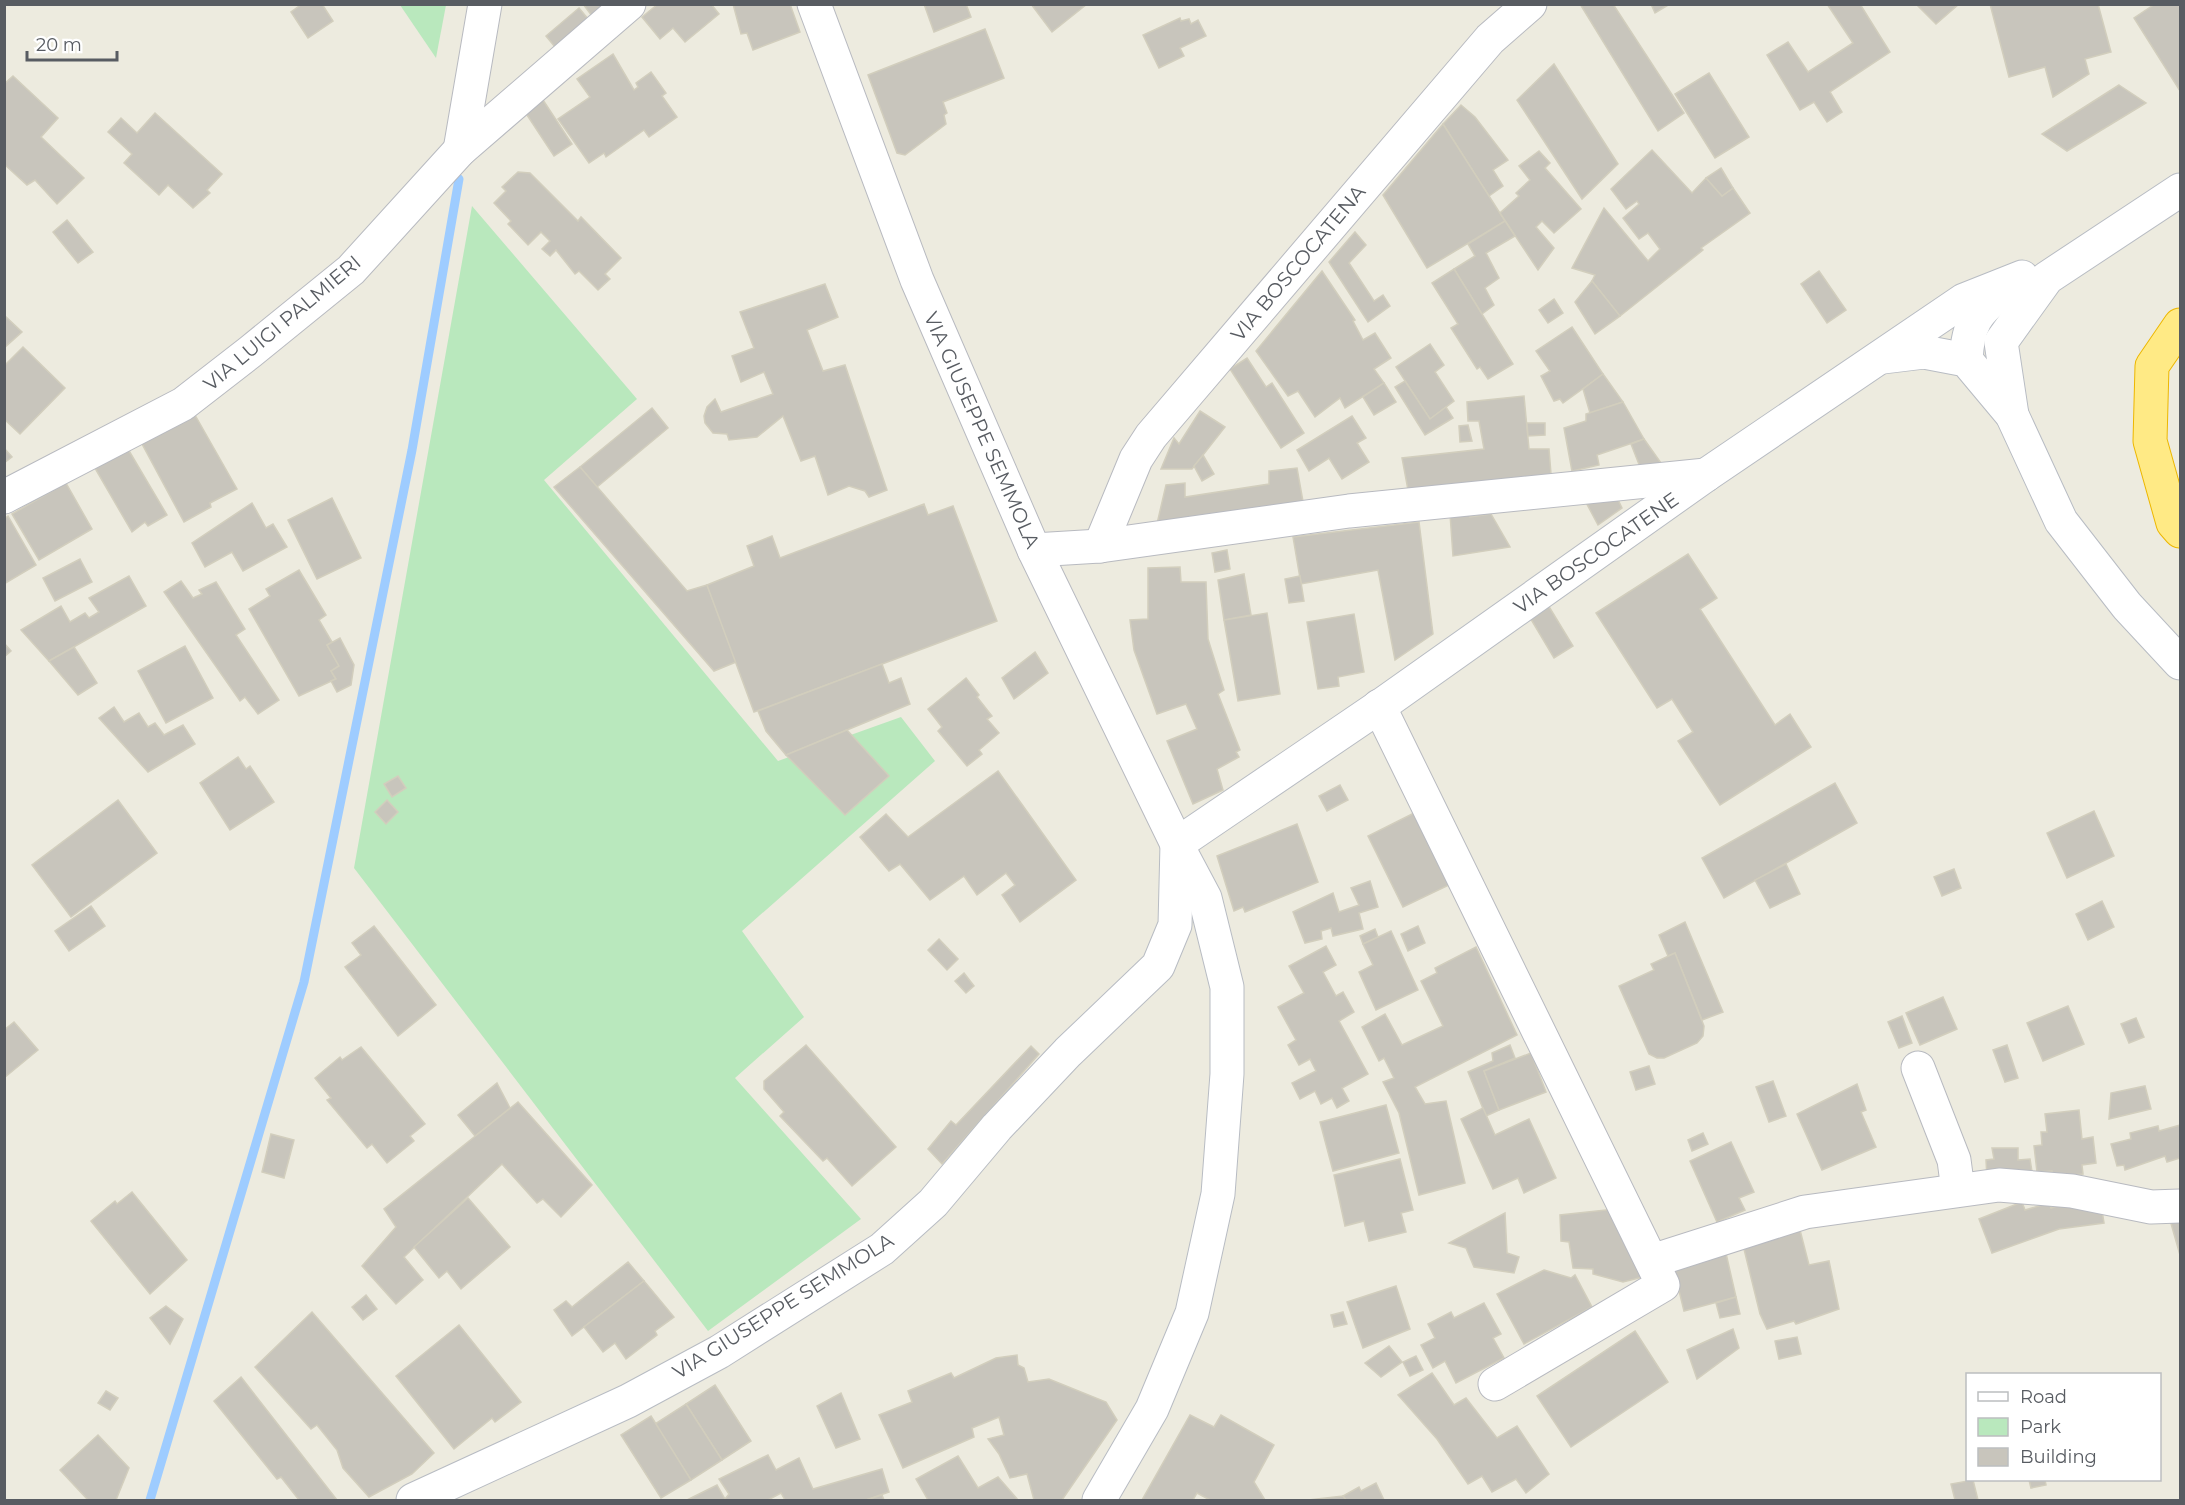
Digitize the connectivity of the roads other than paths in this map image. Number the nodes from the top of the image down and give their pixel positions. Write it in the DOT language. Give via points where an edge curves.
graph roads {
  1 [pos="485,4"];
  2 [pos="629,4"];
  3 [pos="814,4"];
  4 [pos="1530,4"];
  5 [pos="460,150"];
  6 [pos="2181,172"];
  7 [pos="2181,190"];
  8 [pos="2035,277"];
  9 [pos="1974,303"];
  10 [pos="2181,325"];
  11 [pos="1881,357"];
  12 [pos="1966,360"];
  13 [pos="2012,415"];
  14 [pos="1706,475"];
  15 [pos="4,497"];
  16 [pos="2181,531"];
  17 [pos="1100,546"];
  18 [pos="1034,550"];
  19 [pos="2178,659"];
  20 [pos="1379,706"];
  21 [pos="1177,844"];
  22 [pos="1918,1068"];
  23 [pos="1958,1190"];
  24 [pos="2181,1206"];
  25 [pos="1652,1261"];
  26 [pos="1495,1384"];
  27 [pos="413,1500"];
  28 [pos="1099,1500"];
  1 -- 5 [label="street"];
  2 -- 5 [label="street, VIA LUIGI PALMIERI"];
  3 -- 18 [label="street, VIA GIUSEPPE SEMMOLA" via="917,280"];
  4 -- 17 [label="street, VIA BOSCOCATENA" via="1490,39 1151,436 1136,459"];
  5 -- 15 [label="street, VIA LUIGI PALMIERI" via="351,270 183,404"];
  6 -- 8 [label="street, VIA BOSCOCATENE"];
  7 -- 8 [label="street, VIA BOSCOCATENE"];
  8 -- 9 [label="street, VIA BOSCOCATENE"];
  8 -- 13 [label="street" via="2001,342"];
  9 -- 11 [label="street, VIA BOSCOCATENE"];
  9 -- 12 [label="street"];
  10 -- 16 [label="highway" via="2152,366 2150,441 2173,523"];
  11 -- 12 [label="street" via="1924,352"];
  11 -- 14 [label="street, VIA BOSCOCATENE"];
  12 -- 13 [label="street"];
  13 -- 19 [label="street" via="2061,521 2127,606"];
  14 -- 17 [label="street" via="1349,511"];
  14 -- 20 [label="street, VIA BOSCOCATENE"];
  17 -- 18 [label="street"];
  18 -- 21 [label="street, VIA GIUSEPPE SEMMOLA"];
  20 -- 21 [label="street, VIA BOSCOCATENE"];
  20 -- 25 [label="street"];
  21 -- 27 [label="street, VIA GIUSEPPE SEMMOLA" via="1175,925 1158,966 997,1126 933,1203 882,1249 719,1352 628,1401"];
  21 -- 28 [label="street, VIA GIUSEPPE SEMMOLA" via="1205,898 1227,987 1227,1074 1218,1194 1192,1313 1152,1409"];
  22 -- 23 [label="street" via="1954,1160"];
  23 -- 24 [label="street" via="1999,1185 2072,1191 2151,1207"];
  23 -- 25 [label="street" via="1805,1212"];
  25 -- 26 [label="street" via="1663,1285"];
}
